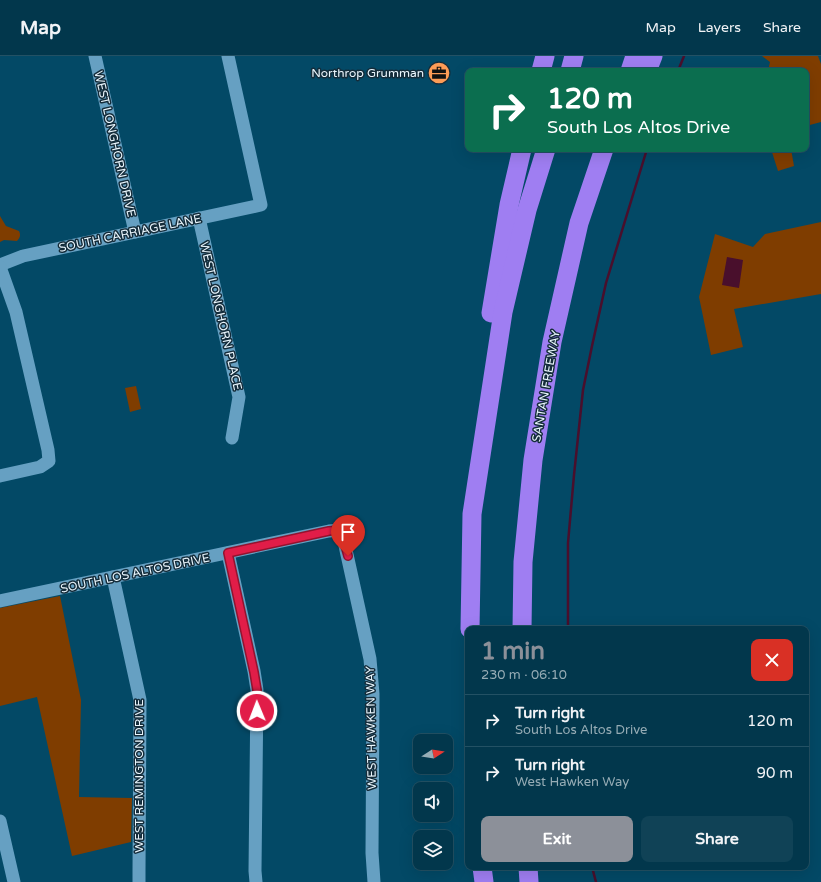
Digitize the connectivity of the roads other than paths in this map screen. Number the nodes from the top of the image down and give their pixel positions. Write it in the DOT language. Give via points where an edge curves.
graph roads {
  1 [pos="95,56"];
  2 [pos="228,56"];
  3 [pos="545,56"];
  4 [pos="574,56"];
  5 [pos="635,56"];
  6 [pos="653,56"];
  7 [pos="541,68"];
  8 [pos="571,68"];
  9 [pos="631,68"];
  10 [pos="648,68"];
  11 [pos="521,152"];
  12 [pos="545,152"];
  13 [pos="603,152"];
  14 [pos="616,152"];
  15 [pos="199,218"];
  16 [pos="135,232"];
  17 [pos="0,266"];
  18 [pos="552,342"];
  19 [pos="232,438"];
  20 [pos="0,476"];
  21 [pos="472,514"];
  22 [pos="340,530"];
  23 [pos="228,553"];
  24 [pos="114,577"];
  25 [pos="0,601"];
  26 [pos="470,626"];
  27 [pos="522,626"];
  28 [pos="0,821"];
  29 [pos="482,870"];
  30 [pos="528,870"];
  31 [pos="14,882"];
  32 [pos="139,882"];
  33 [pos="256,882"];
  34 [pos="374,882"];
  35 [pos="484,882"];
  36 [pos="529,882"];
  1 -- 16 [label="street, WEST LONGHORN DRIVE"];
  2 -- 15 [label="street, SOUTH CARRIAGE LANE" via="262,205"];
  3 -- 7 [label="highway"];
  4 -- 8 [label="highway"];
  5 -- 9 [label="highway"];
  6 -- 10 [label="highway"];
  11 -- 21 [label="highway" via="509,205 488,328"];
  12 -- 21 [label="highway" via="527,210 503,312"];
  13 -- 18 [label="highway, SANTAN FREEWAY" via="579,223"];
  14 -- 18 [label="highway" via="596,204"];
  15 -- 16 [label="street, SOUTH CARRIAGE LANE"];
  15 -- 19 [label="street, WEST LONGHORN PLACE" via="239,398"];
  16 -- 17 [label="street, SOUTH CARRIAGE LANE" via="23,256"];
  17 -- 20 [label="street" via="16,312 49,461 40,467"];
  18 -- 27 [label="highway, SANTAN FREEWAY" via="533,460 523,562"];
  21 -- 26 [label="highway"];
  22 -- 23 [label="street, SOUTH LOS ALTOS DRIVE"];
  22 -- 34 [label="street, WEST HAWKEN WAY" via="372,674"];
  23 -- 24 [label="street, SOUTH LOS ALTOS DRIVE"];
  23 -- 33 [label="street" via="257,690"];
  24 -- 25 [label="street, SOUTH LOS ALTOS DRIVE"];
  24 -- 32 [label="street, WEST REMINGTON DRIVE" via="140,700"];
  28 -- 31 [label="street"];
  29 -- 35 [label="highway"];
  30 -- 36 [label="highway"];
}
